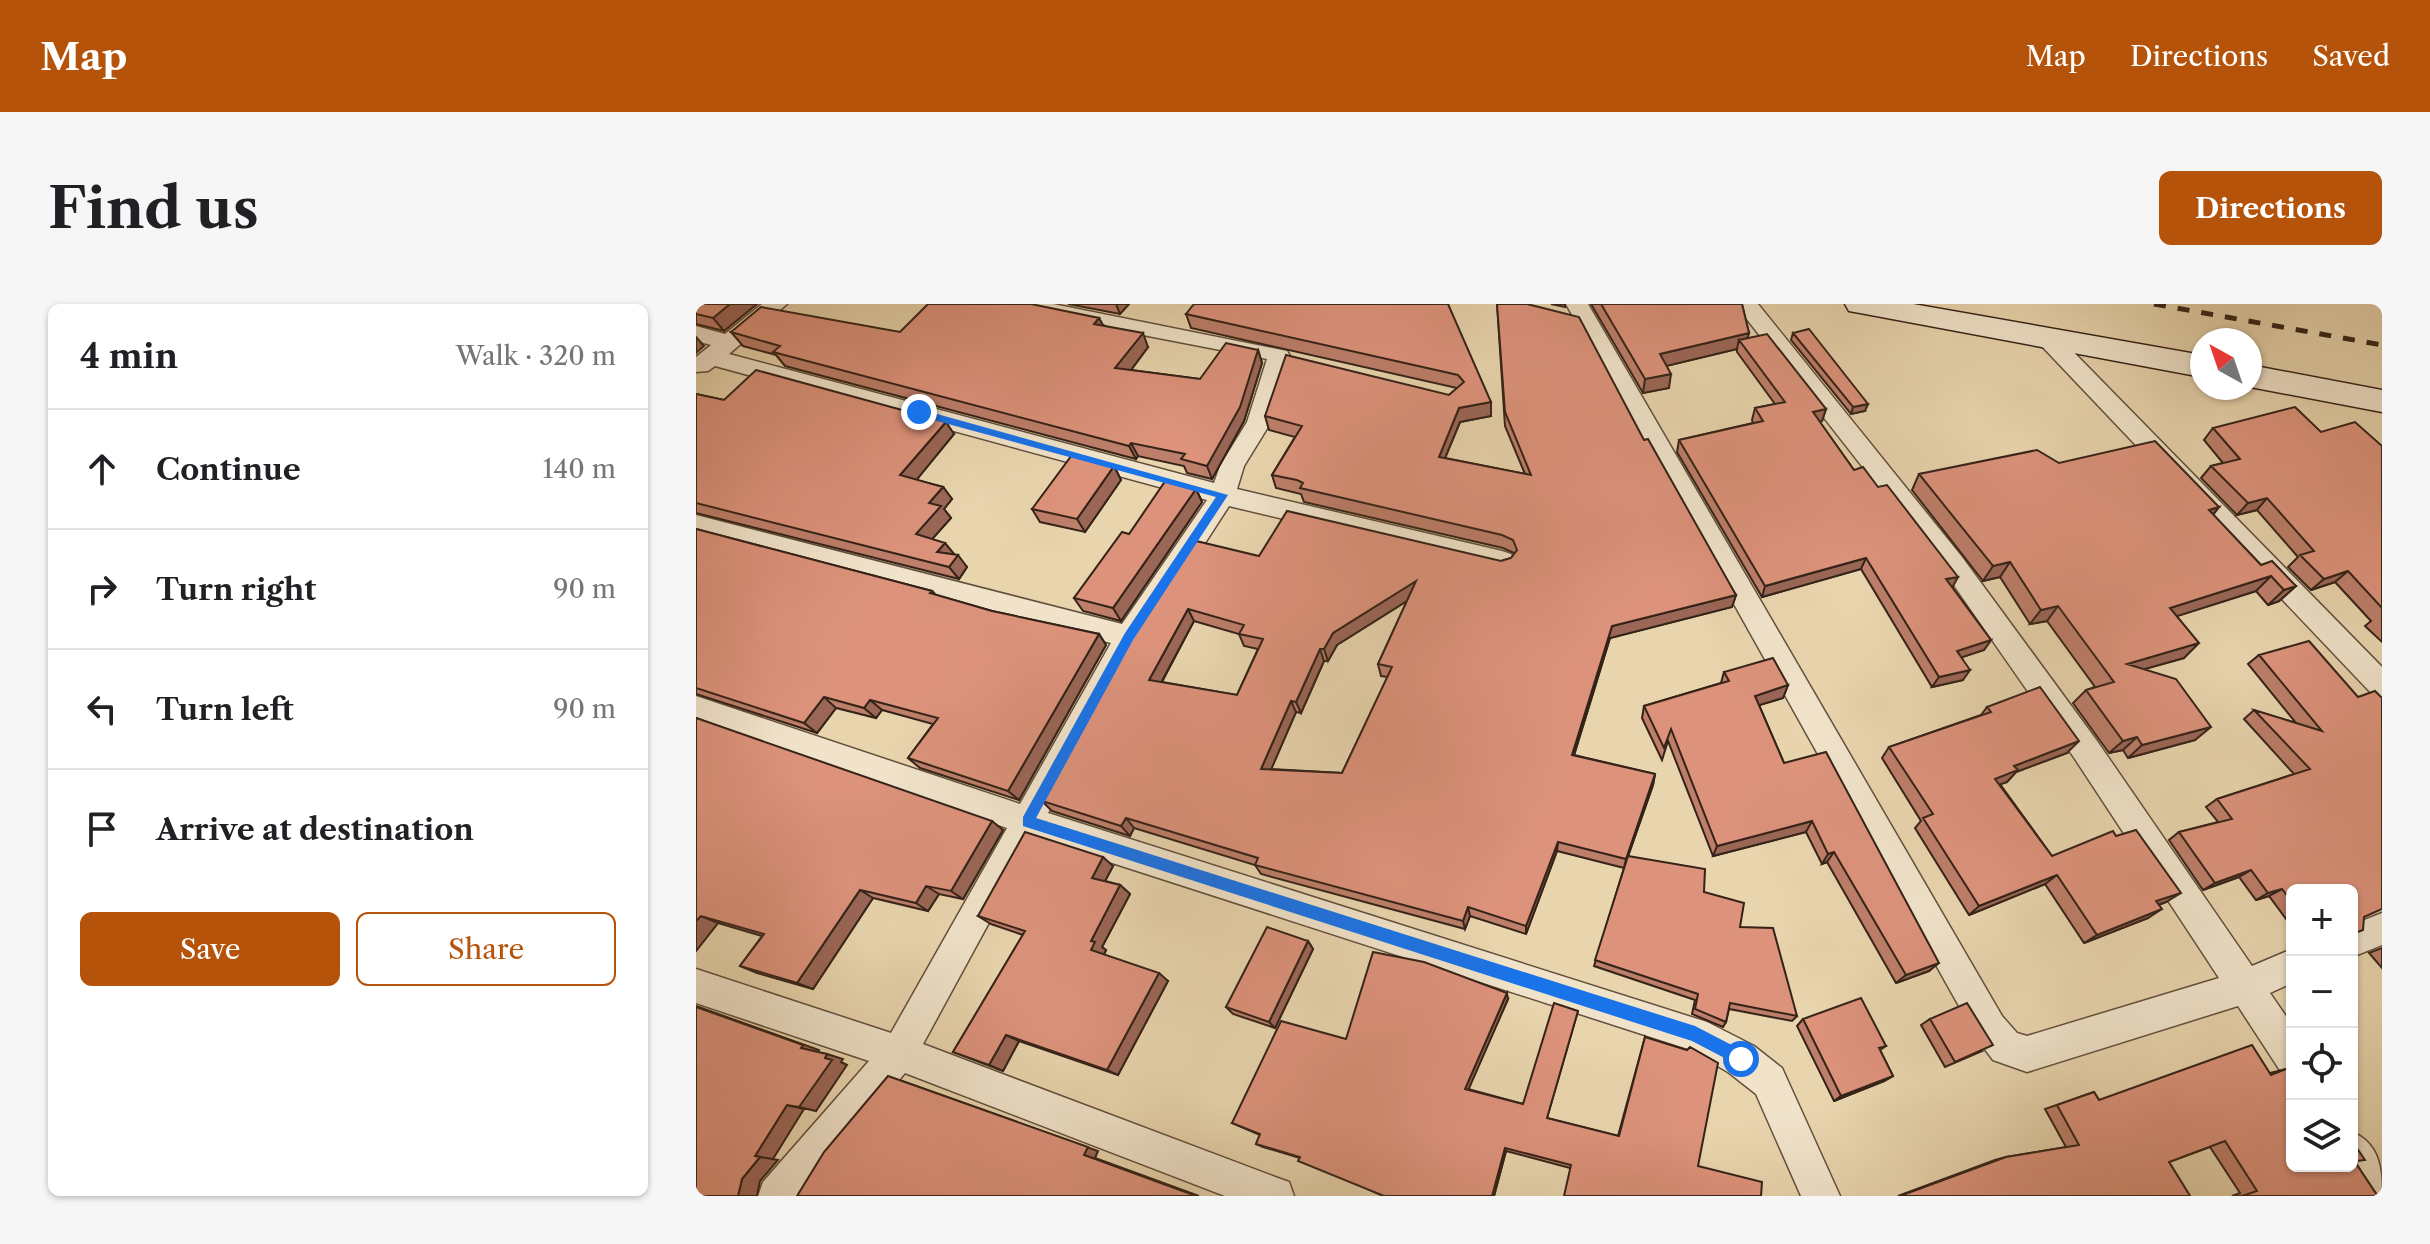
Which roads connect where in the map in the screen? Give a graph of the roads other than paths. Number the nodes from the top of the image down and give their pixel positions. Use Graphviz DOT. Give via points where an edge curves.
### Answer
graph roads {
  1 [pos="776,304"];
  2 [pos="1019,304"];
  3 [pos="1746,304"];
  4 [pos="1860,304"];
  5 [pos="1576,315"];
  6 [pos="696,333"];
  7 [pos="2044,335"];
  8 [pos="712,357"];
  9 [pos="2190,364"];
  10 [pos="2262,378"];
  11 [pos="2382,401"];
  12 [pos="1223,495"];
  13 [pos="696,525"];
  14 [pos="1502,561"];
  15 [pos="1129,637"];
  16 [pos="2382,686"];
  17 [pos="696,708"];
  18 [pos="1027,821"];
  19 [pos="2382,929"];
  20 [pos="2358,939"];
  21 [pos="2286,969"];
  22 [pos="2247,985"];
  23 [pos="696,986"];
  24 [pos="2286,1047"];
  25 [pos="899,1053"];
  26 [pos="2358,1160"];
  27 [pos="777,1196"];
  28 [pos="1275,1196"];
  29 [pos="1821,1196"];
  30 [pos="2381,1196"];
  1 -- 8 [label="street"];
  2 -- 12 [label="street" via="1293,360 1232,466"];
  3 -- 22 [label="street" via="1953,564"];
  4 -- 7 [label="street"];
  5 -- 22 [label="street" via="2006,1047 2027,1054"];
  6 -- 8 [label="street"];
  7 -- 9 [label="street"];
  7 -- 16 [label="street"];
  8 -- 12 [label="street"];
  10 -- 11 [label="street"];
  12 -- 14 [label="street"];
  12 -- 15 [label="street"];
  13 -- 15 [label="street"];
  15 -- 18 [label="street"];
  17 -- 18 [label="street"];
  18 -- 25 [label="street"];
  18 -- 29 [label="street" via="1695,1034 1769,1081"];
  19 -- 20 [label="street"];
  21 -- 22 [label="street"];
  22 -- 24 [label="street"];
  23 -- 25 [label="street"];
  25 -- 27 [label="street"];
  25 -- 28 [label="street"];
  26 -- 30 [label="street"];
}
